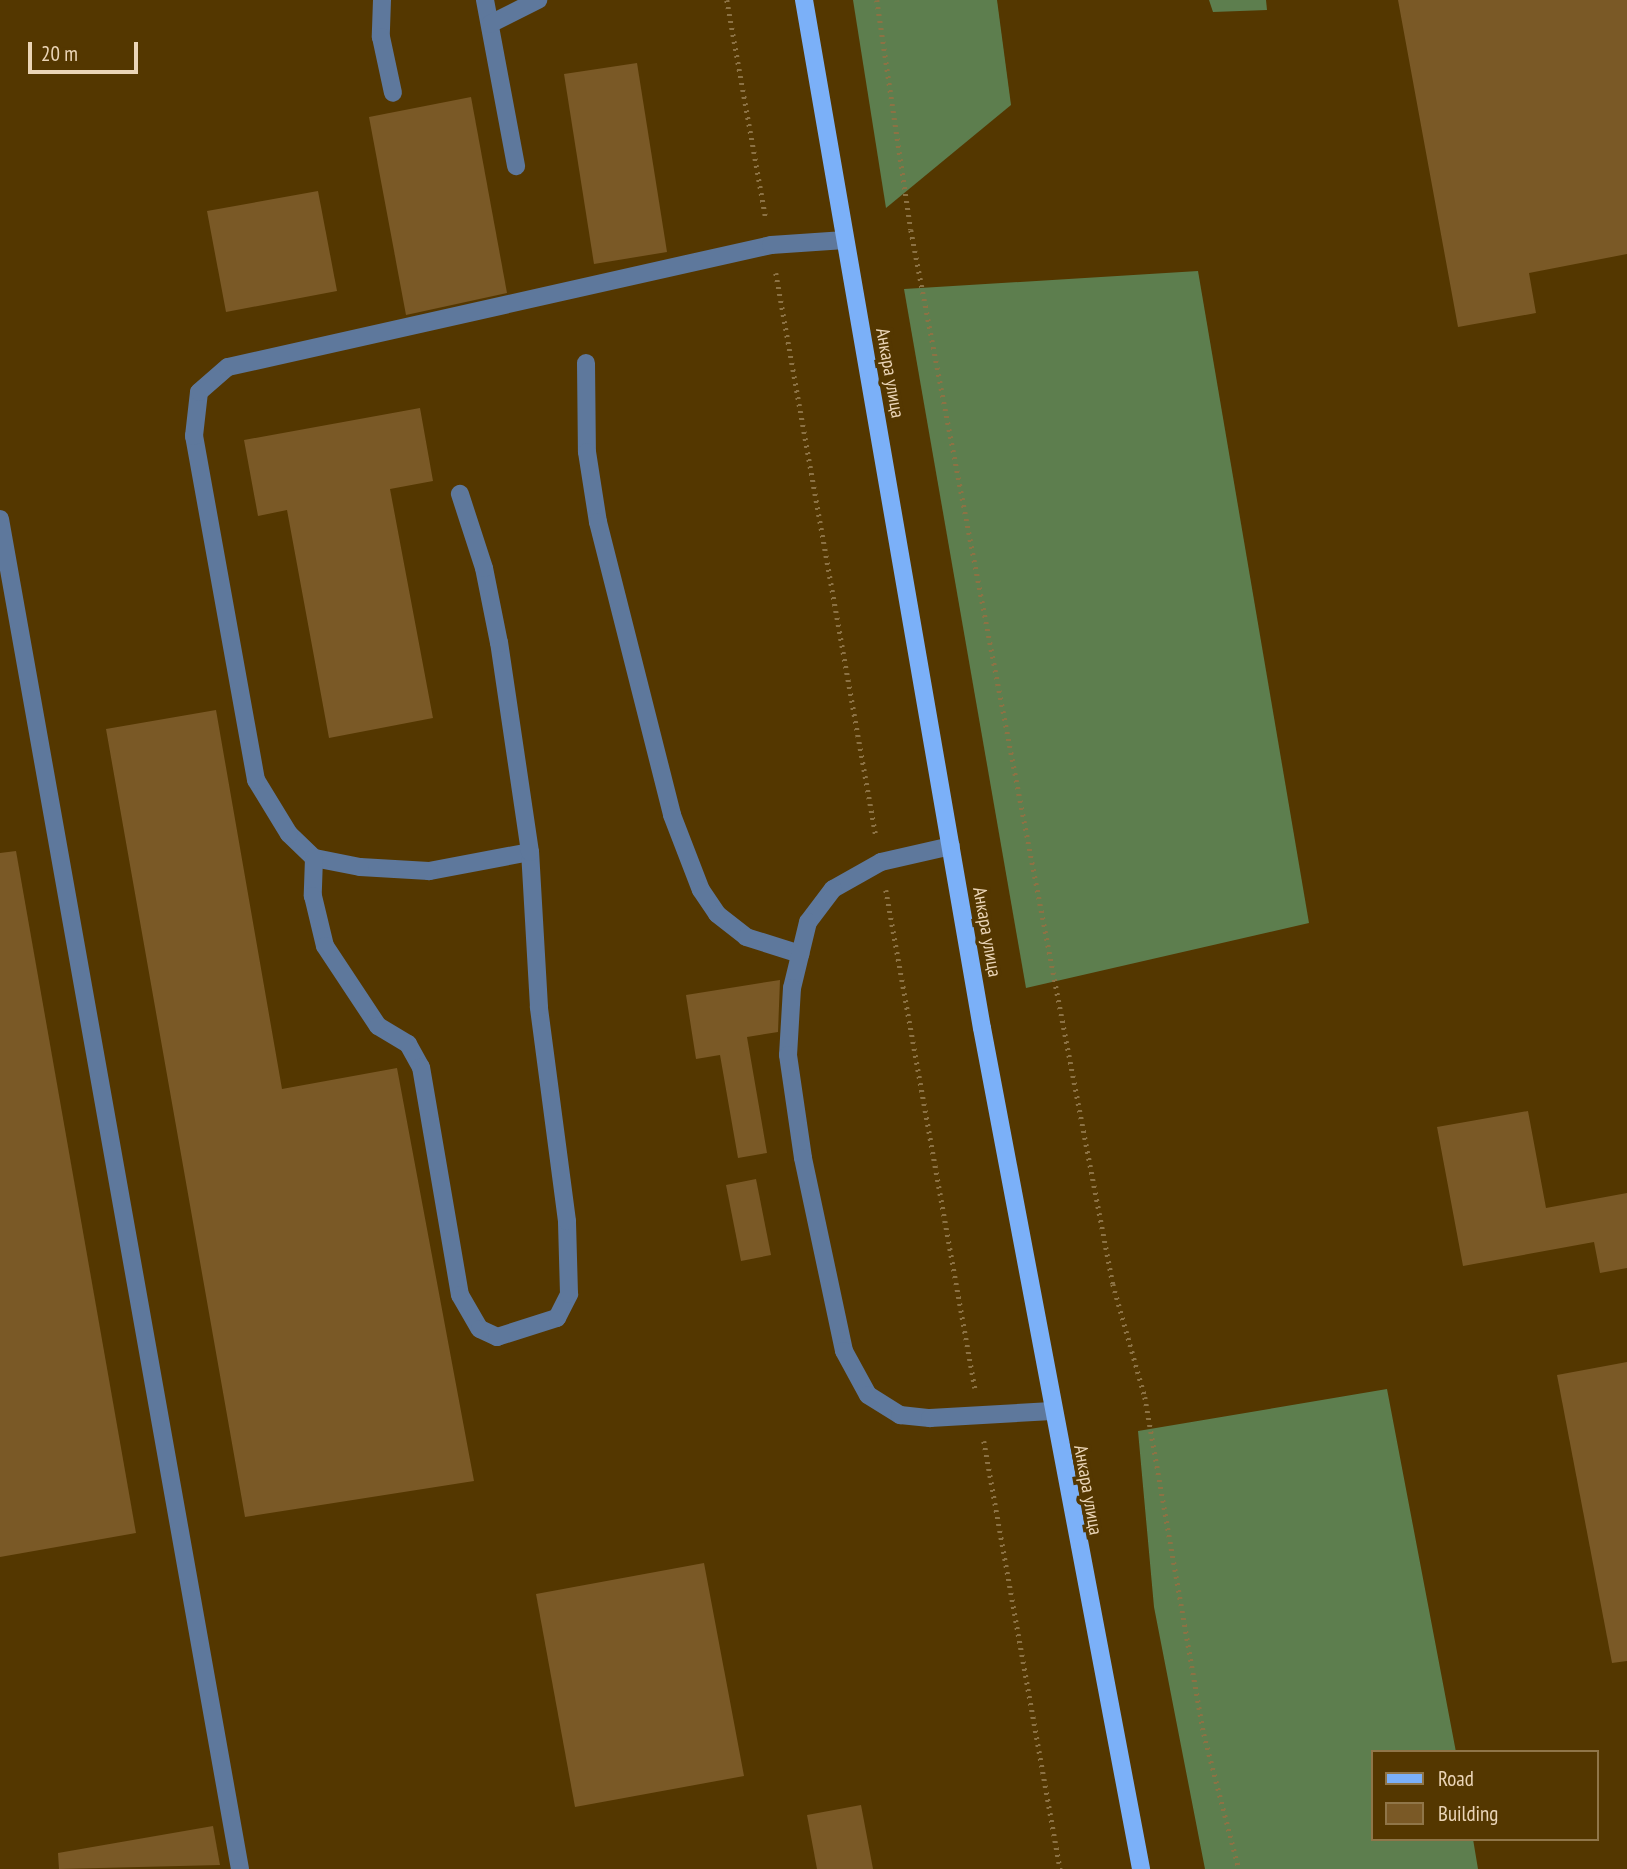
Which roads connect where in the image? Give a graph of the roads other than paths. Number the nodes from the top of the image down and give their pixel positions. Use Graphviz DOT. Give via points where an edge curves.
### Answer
graph roads {
  1 [pos="382,0"];
  2 [pos="485,0"];
  3 [pos="538,0"];
  4 [pos="804,0"];
  5 [pos="490,24"];
  6 [pos="393,93"];
  7 [pos="516,166"];
  8 [pos="845,240"];
  9 [pos="586,363"];
  10 [pos="460,495"];
  11 [pos="0,519"];
  12 [pos="950,846"];
  13 [pos="530,852"];
  14 [pos="314,858"];
  15 [pos="800,954"];
  16 [pos="1052,1411"];
  17 [pos="240,1869"];
  18 [pos="1141,1869"];
  1 -- 6 [label="street" via="381,37"];
  2 -- 5 [label="street"];
  3 -- 5 [label="street"];
  4 -- 8 [label="main road, Анкара улица"];
  5 -- 7 [label="street"];
  8 -- 12 [label="main road, Анкара улица"];
  8 -- 14 [label="street" via="771,245 228,367 199,392 194,436 256,780 289,834"];
  9 -- 15 [label="street" via="587,452 598,522 672,814 701,890 717,914 746,937"];
  10 -- 13 [label="street" via="484,568 499,643"];
  11 -- 17 [label="street"];
  12 -- 15 [label="street" via="881,862 833,889 808,922"];
  12 -- 16 [label="main road, Анкара улица"];
  13 -- 14 [label="street" via="429,871"];
  13 -- 14 [label="street" via="539,1007 567,1221 569,1293 557,1318 497,1336 480,1329 460,1295 421,1067 408,1044 379,1026 325,946 313,896"];
  15 -- 16 [label="street" via="792,988 788,1055 803,1158 844,1351 868,1395 900,1415"];
  16 -- 18 [label="main road, Анкара улица"];
}
